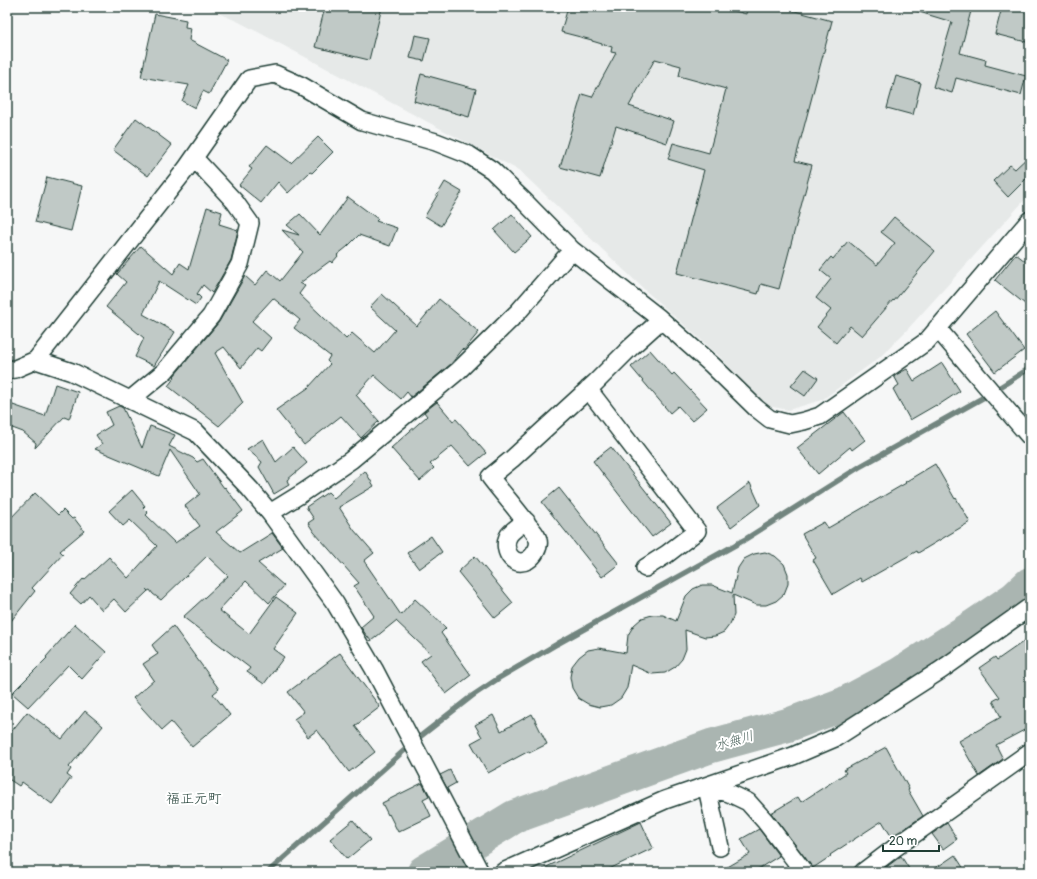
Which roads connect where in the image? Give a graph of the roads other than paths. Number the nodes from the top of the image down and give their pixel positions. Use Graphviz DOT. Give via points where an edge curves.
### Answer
graph roads {
  1 [pos="194,158"];
  2 [pos="1030,220"];
  3 [pos="572,250"];
  4 [pos="662,320"];
  5 [pos="938,328"];
  6 [pos="36,360"];
  7 [pos="7,370"];
  8 [pos="588,389"];
  9 [pos="130,400"];
  10 [pos="1030,437"];
  11 [pos="270,514"];
  12 [pos="526,521"];
  13 [pos="646,568"];
  14 [pos="1030,607"];
  15 [pos="1030,752"];
  16 [pos="704,788"];
  17 [pos="720,848"];
  18 [pos="480,872"];
  19 [pos="503,872"];
  20 [pos="804,872"];
  21 [pos="862,872"];
  1 -- 3 [label="street" via="249,80 275,74 302,86 362,121 436,142 469,155 492,170"];
  1 -- 6 [label="street"];
  1 -- 9 [label="street" via="235,202 250,223 242,257 211,316 165,371"];
  2 -- 5 [label="street"];
  3 -- 4 [label="street"];
  3 -- 11 [label="street" via="518,312 458,371 351,460"];
  4 -- 5 [label="street" via="756,408 770,419 790,424 820,416 927,341"];
  4 -- 8 [label="street"];
  5 -- 10 [label="street"];
  6 -- 7 [label="street"];
  6 -- 9 [label="street" via="72,372"];
  8 -- 12 [label="street" via="490,477"];
  8 -- 13 [label="street" via="697,531"];
  9 -- 11 [label="street" via="196,432"];
  11 -- 18 [label="street" via="335,603 374,669"];
  14 -- 16 [label="street" via="941,670 835,738 794,756"];
  15 -- 21 [label="street"];
  16 -- 17 [label="street"];
  16 -- 19 [label="street" via="665,800"];
  16 -- 20 [label="street" via="729,793 748,802"];
}
